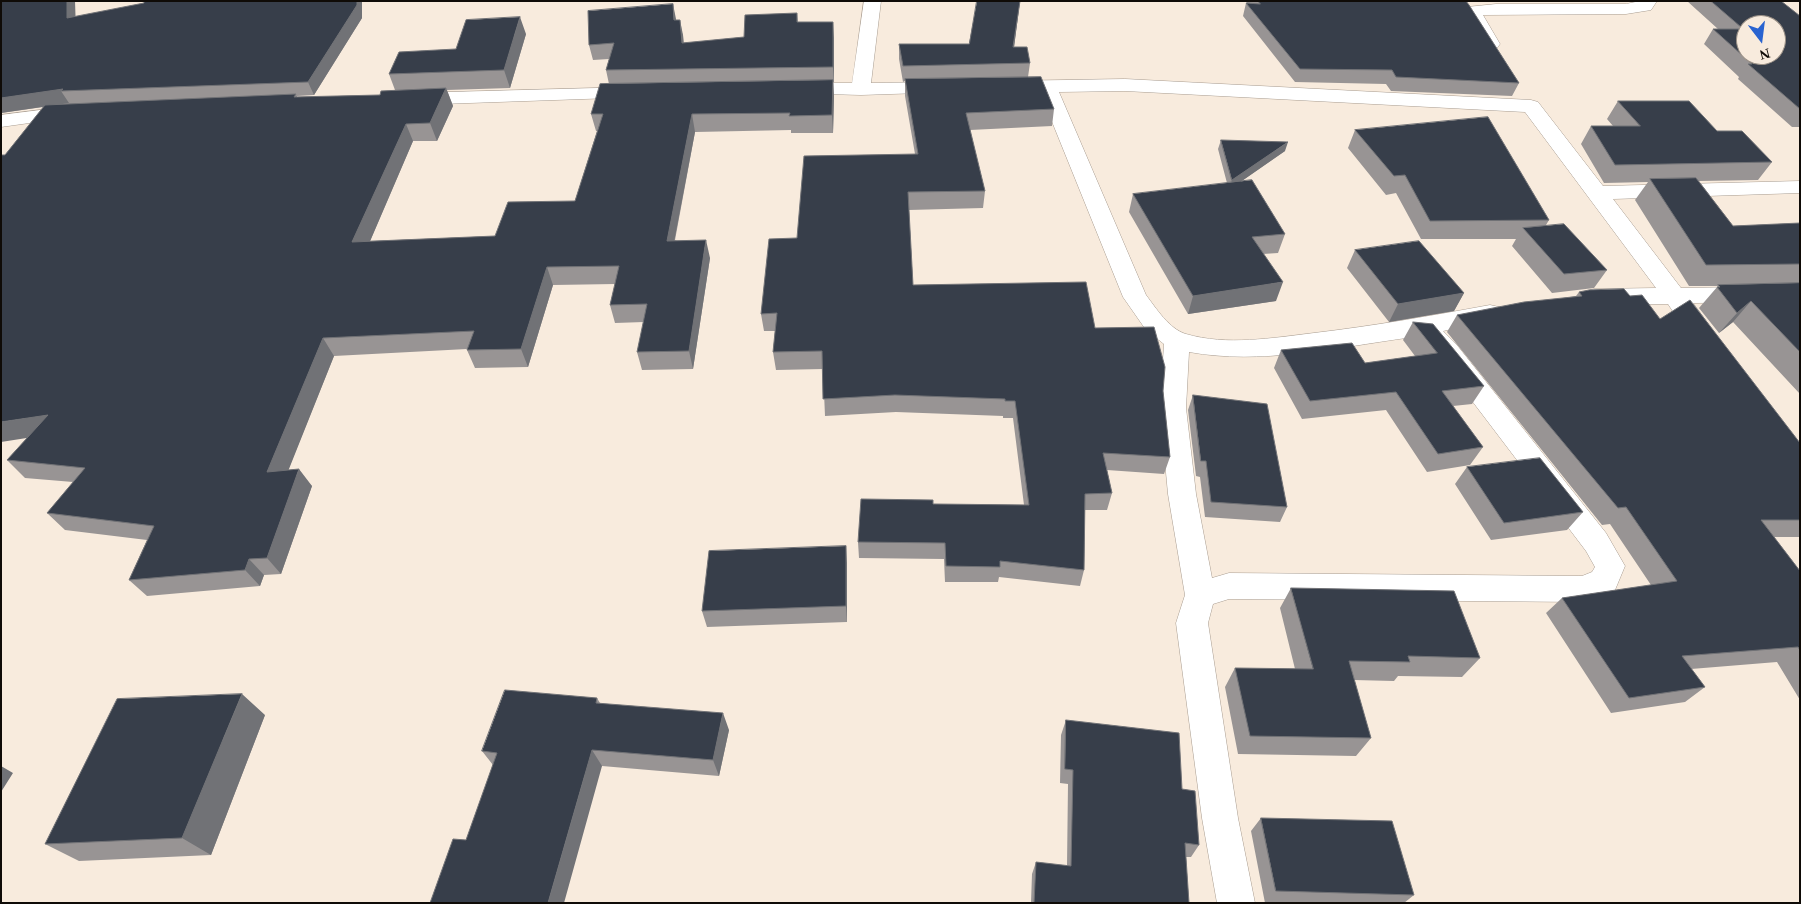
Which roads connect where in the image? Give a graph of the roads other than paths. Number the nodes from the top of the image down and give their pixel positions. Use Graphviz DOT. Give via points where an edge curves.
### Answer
graph roads {
  1 [pos="873,1"];
  2 [pos="1649,1"];
  3 [pos="1469,6"];
  4 [pos="1501,59"];
  5 [pos="1047,86"];
  6 [pos="963,87"];
  7 [pos="991,87"];
  8 [pos="860,89"];
  9 [pos="779,90"];
  10 [pos="652,92"];
  11 [pos="398,100"];
  12 [pos="94,111"];
  13 [pos="1,121"];
  14 [pos="1800,187"];
  15 [pos="1597,193"];
  16 [pos="1800,294"];
  17 [pos="1673,295"];
  18 [pos="1568,299"];
  19 [pos="1514,309"];
  20 [pos="1406,330"];
  21 [pos="1177,341"];
  22 [pos="1716,350"];
  23 [pos="1200,595"];
  24 [pos="1236,903"];
  1 -- 8 [label="street"];
  2 -- 3 [label="street" via="1645,6 1626,9"];
  3 -- 4 [label="street"];
  5 -- 7 [label="street"];
  5 -- 15 [label="street" via="1125,85 1526,98"];
  5 -- 21 [label="street" via="1135,297 1155,324"];
  6 -- 8 [label="street"];
  8 -- 9 [label="street"];
  10 -- 11 [label="street"];
  12 -- 13 [label="street"];
  14 -- 15 [label="street"];
  15 -- 17 [label="street"];
  16 -- 17 [label="street"];
  17 -- 18 [label="street"];
  17 -- 22 [label="street"];
  19 -- 20 [label="street"];
  20 -- 21 [label="street" via="1255,349 1216,348"];
  20 -- 23 [label="street" via="1431,334 1447,350 1596,542 1610,566 1604,581 1583,589 1548,590 1229,586"];
  21 -- 23 [label="street" via="1173,408 1182,494"];
  23 -- 24 [label="street" via="1192,623 1220,818"];
}
